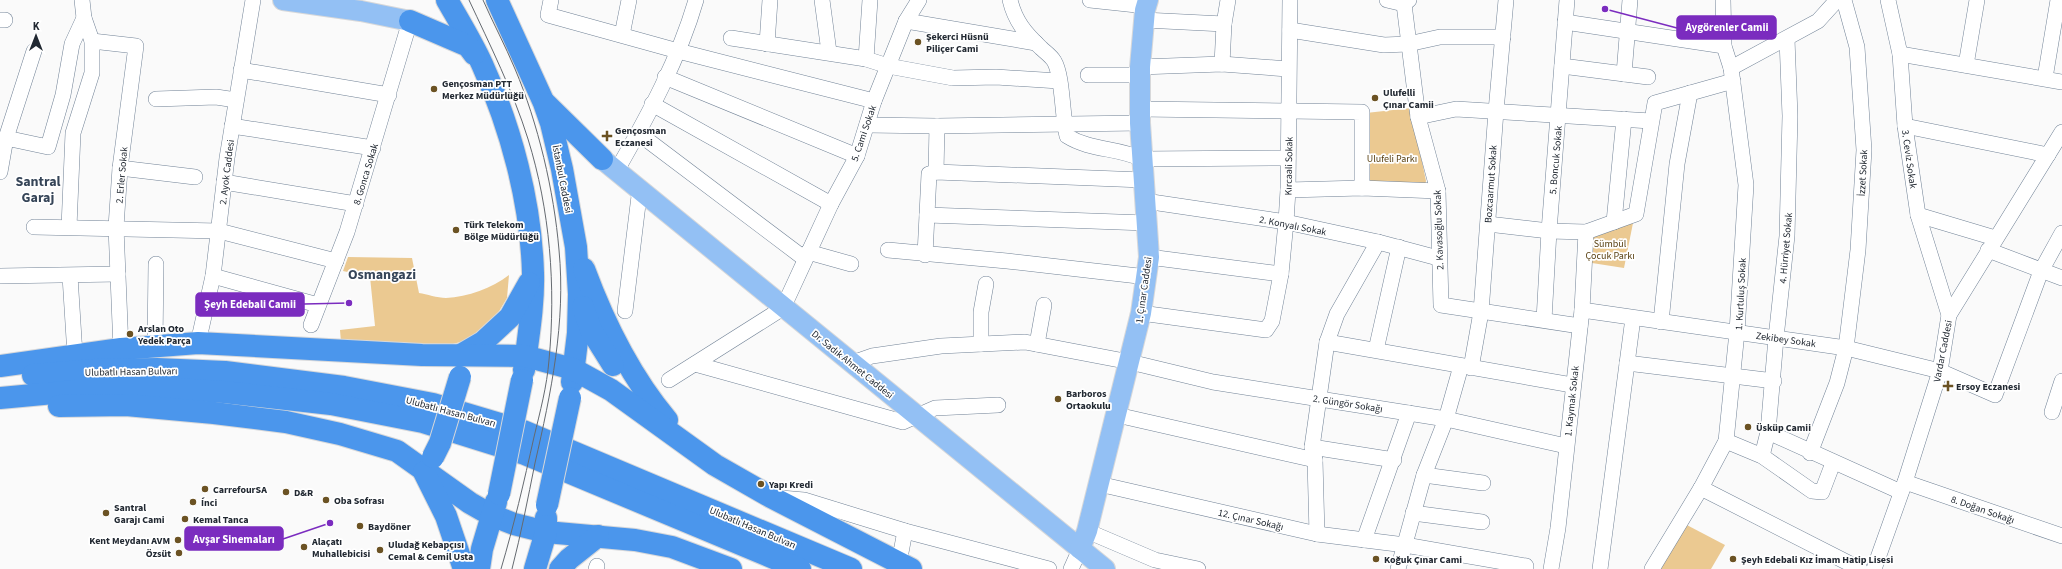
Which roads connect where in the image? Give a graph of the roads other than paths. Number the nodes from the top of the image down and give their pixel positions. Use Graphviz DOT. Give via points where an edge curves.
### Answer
graph roads {
  1 [pos="82,0"];
  2 [pos="252,0"];
  3 [pos="283,0"];
  4 [pos="497,0"];
  5 [pos="629,0"];
  6 [pos="696,0"];
  7 [pos="770,0"];
  8 [pos="822,0"];
  9 [pos="870,0"];
  10 [pos="919,0"];
  11 [pos="1010,0"];
  12 [pos="1090,0"];
  13 [pos="1228,0"];
  14 [pos="1290,0"];
  15 [pos="1387,0"];
  16 [pos="1506,0"];
  17 [pos="1567,0"];
  18 [pos="1630,0"];
  19 [pos="1723,0"];
  20 [pos="1837,0"];
  21 [pos="1844,0"];
  22 [pos="1888,0"];
  23 [pos="1977,0"];
  24 [pos="2058,0"];
  25 [pos="310,2"];
  26 [pos="1407,2"];
  27 [pos="449,4"];
  28 [pos="549,7"];
  29 [pos="1146,9"];
  30 [pos="84,18"];
  31 [pos="410,21"];
  32 [pos="906,21"];
  33 [pos="1565,22"];
  34 [pos="1224,24"];
  35 [pos="1290,30"];
  36 [pos="1628,32"];
  37 [pos="622,35"];
  38 [pos="1503,37"];
  39 [pos="731,38"];
  40 [pos="1787,39"];
  41 [pos="92,41"];
  42 [pos="1036,43"];
  43 [pos="767,44"];
  44 [pos="1408,44"];
  45 [pos="1724,46"];
  46 [pos="34,51"];
  47 [pos="678,51"];
  48 [pos="829,52"];
  49 [pos="1900,54"];
  50 [pos="866,59"];
  51 [pos="482,64"];
  52 [pos="1222,64"];
  53 [pos="1966,65"];
  54 [pos="888,66"];
  55 [pos="1562,66"];
  56 [pos="1288,69"];
  57 [pos="241,70"];
  58 [pos="1140,71"];
  59 [pos="1624,74"];
  60 [pos="1088,75"];
  61 [pos="1732,75"];
  62 [pos="665,77"];
  63 [pos="1648,77"];
  64 [pos="2045,78"];
  65 [pos="1059,81"];
  66 [pos="2062,82"];
  67 [pos="1690,93"];
  68 [pos="389,95"];
  69 [pos="156,99"];
  70 [pos="236,100"];
  71 [pos="874,101"];
  72 [pos="544,103"];
  73 [pos="652,104"];
  74 [pos="1288,111"];
  75 [pos="1496,111"];
  76 [pos="1559,114"];
  77 [pos="1140,116"];
  78 [pos="1418,118"];
  79 [pos="1624,119"];
  80 [pos="1651,121"];
  81 [pos="1064,124"];
  82 [pos="867,125"];
  83 [pos="232,126"];
  84 [pos="937,126"];
  85 [pos="1905,126"];
  86 [pos="2062,132"];
  87 [pos="638,133"];
  88 [pos="6,138"];
  89 [pos="372,148"];
  90 [pos="2048,155"];
  91 [pos="857,156"];
  92 [pos="1288,158"];
  93 [pos="1142,159"];
  94 [pos="610,165"];
  95 [pos="0,166"];
  96 [pos="120,168"];
  97 [pos="562,168"];
  98 [pos="0,172"];
  99 [pos="936,172"];
  100 [pos="195,177"];
  101 [pos="1143,180"];
  102 [pos="224,182"];
  103 [pos="640,188"];
  104 [pos="1362,188"];
  105 [pos="1288,190"];
  106 [pos="1438,192"];
  107 [pos="1145,201"];
  108 [pos="356,204"];
  109 [pos="831,204"];
  110 [pos="927,215"];
  111 [pos="1918,215"];
  112 [pos="1286,222"];
  113 [pos="1614,222"];
  114 [pos="1146,223"];
  115 [pos="1488,224"];
  116 [pos="34,227"];
  117 [pos="69,227"];
  118 [pos="116,227"];
  119 [pos="218,231"];
  120 [pos="1549,231"];
  121 [pos="1586,232"];
  122 [pos="2062,233"];
  123 [pos="1378,242"];
  124 [pos="1991,244"];
  125 [pos="576,247"];
  126 [pos="1399,247"];
  127 [pos="888,250"];
  128 [pos="925,254"];
  129 [pos="807,256"];
  130 [pos="1149,257"];
  131 [pos="1438,258"];
  132 [pos="336,261"];
  133 [pos="156,264"];
  134 [pos="851,264"];
  135 [pos="2041,271"];
  136 [pos="118,274"];
  137 [pos="534,274"];
  138 [pos="1281,274"];
  139 [pos="0,276"];
  140 [pos="70,276"];
  141 [pos="213,276"];
  142 [pos="1147,277"];
  143 [pos="2062,278"];
  144 [pos="986,284"];
  145 [pos="579,294"];
  146 [pos="318,305"];
  147 [pos="1044,305"];
  148 [pos="783,308"];
  149 [pos="1582,310"];
  150 [pos="625,311"];
  151 [pos="1481,312"];
  152 [pos="1142,313"];
  153 [pos="1949,315"];
  154 [pos="1633,318"];
  155 [pos="1544,320"];
  156 [pos="1662,322"];
  157 [pos="311,325"];
  158 [pos="1580,326"];
  159 [pos="1738,332"];
  160 [pos="1776,338"];
  161 [pos="1327,342"];
  162 [pos="198,343"];
  163 [pos="981,344"];
  164 [pos="1038,344"];
  165 [pos="155,345"];
  166 [pos="1846,348"];
  167 [pos="121,349"];
  168 [pos="1376,350"];
  169 [pos="75,355"];
  170 [pos="460,356"];
  171 [pos="525,356"];
  172 [pos="1130,362"];
  173 [pos="1627,363"];
  174 [pos="695,364"];
  175 [pos="852,364"];
  176 [pos="1466,367"];
  177 [pos="2,369"];
  178 [pos="574,369"];
  179 [pos="1940,371"];
  180 [pos="1734,377"];
  181 [pos="669,380"];
  182 [pos="2062,381"];
  183 [pos="1774,382"];
  184 [pos="1572,385"];
  185 [pos="0,398"];
  186 [pos="1318,398"];
  187 [pos="998,405"];
  188 [pos="0,410"];
  189 [pos="2052,412"];
  190 [pos="1409,413"];
  191 [pos="1116,415"];
  192 [pos="647,416"];
  193 [pos="910,419"];
  194 [pos="1446,419"];
  195 [pos="1768,432"];
  196 [pos="1726,441"];
  197 [pos="1566,446"];
  198 [pos="690,447"];
  199 [pos="1810,453"];
  200 [pos="1314,454"];
  201 [pos="1762,456"];
  202 [pos="1394,460"];
  203 [pos="427,462"];
  204 [pos="1833,463"];
  205 [pos="1424,475"];
  206 [pos="1483,483"];
  207 [pos="1098,484"];
  208 [pos="1903,487"];
  209 [pos="1701,488"];
  210 [pos="771,497"];
  211 [pos="1413,513"];
  212 [pos="491,515"];
  213 [pos="1482,522"];
  214 [pos="905,531"];
  215 [pos="546,532"];
  216 [pos="1317,534"];
  217 [pos="598,536"];
  218 [pos="2062,536"];
  219 [pos="1084,540"];
  220 [pos="1364,540"];
  221 [pos="1405,545"];
  222 [pos="905,566"];
  223 [pos="1526,566"];
  224 [pos="1879,568"];
  225 [pos="464,569"];
  226 [pos="479,569"];
  227 [pos="535,569"];
  228 [pos="560,569"];
  229 [pos="731,569"];
  230 [pos="800,569"];
  231 [pos="851,569"];
  232 [pos="1049,569"];
  233 [pos="1071,569"];
  234 [pos="1105,569"];
  235 [pos="1198,569"];
  236 [pos="1398,569"];
  237 [pos="1551,569"];
  238 [pos="1600,569"];
  239 [pos="1652,569"];
  240 [pos="1860,569"];
  1 -- 30 [label="street"];
  2 -- 57 [label="street, 2. Ayok Caddesi"];
  3 -- 25 [label="main road"];
  4 -- 72 [label="highway, İstanbul Caddesi"];
  5 -- 37 [label="street"];
  6 -- 47 [label="street" via="689,26"];
  7 -- 43 [label="street"];
  8 -- 48 [label="street"];
  9 -- 50 [label="street"];
  10 -- 32 [label="street, 5. Cami Sokak"];
  11 -- 42 [label="street" via="1014,16"];
  12 -- 29 [label="street"];
  13 -- 34 [label="street"];
  14 -- 35 [label="street, Kırcaali Sokak"];
  15 -- 26 [label="street"];
  16 -- 38 [label="street, Bozcaarmut Sokak"];
  17 -- 33 [label="street, 5. Boncuk Sokak"];
  18 -- 36 [label="street"];
  19 -- 45 [label="street, 1. Kurtuluş Sokak"];
  20 -- 40 [label="street" via="1818,21"];
  21 -- 166 [label="street, İzzet Sokak" via="1857,47 1864,150 1858,250"];
  22 -- 49 [label="street, 3. Ceviz Sokak"];
  23 -- 53 [label="street"];
  24 -- 64 [label="street"];
  25 -- 31 [label="main road"];
  26 -- 44 [label="street, 2. Kavasoğlu Sokak"];
  27 -- 31 [label="highway" via="450,18 447,22"];
  27 -- 51 [label="highway"];
  28 -- 37 [label="street"];
  29 -- 34 [label="street"];
  29 -- 58 [label="main road, 1. Çınar Caddesi"];
  30 -- 41 [label="street"];
  30 -- 88 [label="street" via="72,44 63,95 48,147"];
  31 -- 51 [label="highway" via="468,46"];
  31 -- 68 [label="street, 8. Gonca Sokak"];
  32 -- 42 [label="street"];
  32 -- 54 [label="street, 5. Cami Sokak"];
  33 -- 36 [label="street"];
  33 -- 55 [label="street, 5. Boncuk Sokak"];
  34 -- 52 [label="street"];
  35 -- 44 [label="street" via="1384,45"];
  35 -- 56 [label="street, Kırcaali Sokak"];
  36 -- 45 [label="street"];
  36 -- 59 [label="street"];
  37 -- 47 [label="street"];
  38 -- 44 [label="street" via="1440,37"];
  38 -- 75 [label="street, Bozcaarmut Sokak"];
  39 -- 43 [label="street"];
  40 -- 61 [label="street"];
  40 -- 160 [label="street, 4. Hürriyet Sokak" via="1790,116 1787,236"];
  41 -- 96 [label="street, 2. Erler Sokak" via="136,46"];
  41 -- 117 [label="street" via="92,73 73,133"];
  42 -- 65 [label="street" via="1054,60"];
  43 -- 48 [label="street"];
  44 -- 78 [label="street, 2. Kavasoğlu Sokak"];
  45 -- 61 [label="street, 1. Kurtuluş Sokak"];
  46 -- 88 [label="street"];
  47 -- 62 [label="street"];
  47 -- 71 [label="street"];
  48 -- 50 [label="street"];
  49 -- 53 [label="street"];
  49 -- 85 [label="street, 3. Ceviz Sokak"];
  50 -- 54 [label="street"];
  51 -- 137 [label="highway" via="500,112 521,185 530,226"];
  52 -- 56 [label="street"];
  52 -- 58 [label="street"];
  53 -- 64 [label="street"];
  54 -- 65 [label="street" via="953,78 996,77"];
  54 -- 71 [label="street, 5. Cami Sokak"];
  55 -- 59 [label="street"];
  55 -- 76 [label="street, 5. Boncuk Sokak"];
  56 -- 74 [label="street, Kırcaali Sokak"];
  57 -- 68 [label="street"];
  57 -- 70 [label="street, 2. Ayok Caddesi"];
  58 -- 60 [label="street"];
  58 -- 77 [label="main road, 1. Çınar Caddesi"];
  59 -- 63 [label="street"];
  61 -- 67 [label="street"];
  61 -- 159 [label="street, 1. Kurtuluş Sokak" via="1746,185"];
  62 -- 73 [label="street"];
  62 -- 91 [label="street"];
  64 -- 66 [label="street"];
  65 -- 81 [label="street"];
  67 -- 80 [label="street" via="1655,103"];
  67 -- 156 [label="street" via="1677,164"];
  68 -- 89 [label="street, 8. Gonca Sokak"];
  69 -- 70 [label="street" via="216,97"];
  70 -- 83 [label="street, 2. Ayok Caddesi"];
  71 -- 82 [label="street, 5. Cami Sokak"];
  72 -- 94 [label="highway"];
  72 -- 97 [label="highway, İstanbul Caddesi"];
  73 -- 87 [label="street"];
  73 -- 109 [label="street"];
  74 -- 77 [label="street"];
  74 -- 92 [label="street, Kırcaali Sokak"];
  74 -- 104 [label="street" via="1362,112"];
  75 -- 76 [label="street"];
  75 -- 78 [label="street" via="1456,109"];
  75 -- 115 [label="street, Bozcaarmut Sokak"];
  76 -- 79 [label="street"];
  76 -- 120 [label="street, 5. Boncuk Sokak"];
  77 -- 81 [label="street"];
  77 -- 93 [label="main road, 1. Çınar Caddesi"];
  78 -- 106 [label="street, 2. Kavasoğlu Sokak"];
  79 -- 80 [label="street"];
  79 -- 113 [label="street"];
  80 -- 113 [label="street" via="1636,214"];
  81 -- 84 [label="street"];
  81 -- 93 [label="street" via="1067,136 1079,144 1127,152"];
  82 -- 84 [label="street"];
  82 -- 91 [label="street, 5. Cami Sokak"];
  83 -- 89 [label="street"];
  83 -- 102 [label="street, 2. Ayok Caddesi"];
  84 -- 99 [label="street"];
  85 -- 90 [label="street"];
  85 -- 111 [label="street, 3. Ceviz Sokak"];
  86 -- 90 [label="street, Vardar Caddesi"];
  87 -- 94 [label="street"];
  87 -- 129 [label="street"];
  88 -- 95 [label="street"];
  89 -- 108 [label="street, 8. Gonca Sokak"];
  90 -- 124 [label="street, Vardar Caddesi"];
  91 -- 109 [label="street, 5. Cami Sokak"];
  92 -- 93 [label="street"];
  92 -- 105 [label="street, Kırcaali Sokak"];
  93 -- 101 [label="main road, 1. Çınar Caddesi"];
  94 -- 97 [label="highway" via="578,146 573,146 565,154"];
  94 -- 103 [label="main road, Dr. Sadık Ahmet Caddesi"];
  95 -- 98 [label="street"];
  96 -- 100 [label="street"];
  96 -- 118 [label="street, 2. Erler Sokak"];
  97 -- 125 [label="highway, İstanbul Caddesi"];
  99 -- 101 [label="street"];
  99 -- 110 [label="street" via="929,174"];
  101 -- 107 [label="main road, 1. Çınar Caddesi"];
  102 -- 108 [label="street"];
  102 -- 119 [label="street, 2. Ayok Caddesi"];
  103 -- 148 [label="main road, Dr. Sadık Ahmet Caddesi"];
  103 -- 150 [label="street"];
  104 -- 105 [label="street"];
  104 -- 106 [label="street"];
  105 -- 112 [label="street, Kırcaali Sokak"];
  106 -- 131 [label="street, 2. Kavasoğlu Sokak"];
  107 -- 112 [label="street, 2. Konyalı Sokak"];
  107 -- 114 [label="main road, 1. Çınar Caddesi"];
  108 -- 132 [label="street, 8. Gonca Sokak"];
  109 -- 129 [label="street, 5. Cami Sokak"];
  110 -- 114 [label="street"];
  110 -- 128 [label="street"];
  111 -- 124 [label="street"];
  111 -- 153 [label="street, 3. Ceviz Sokak"];
  112 -- 123 [label="street, 2. Konyalı Sokak"];
  112 -- 138 [label="street, Kırcaali Sokak"];
  113 -- 121 [label="street"];
  114 -- 130 [label="main road, 1. Çınar Caddesi"];
  115 -- 120 [label="street"];
  115 -- 151 [label="street, Bozcaarmut Sokak"];
  116 -- 117 [label="street"];
  117 -- 118 [label="street"];
  118 -- 119 [label="street"];
  118 -- 136 [label="street, 2. Erler Sokak"];
  119 -- 132 [label="street"];
  119 -- 141 [label="street, 2. Ayok Caddesi"];
  120 -- 121 [label="street"];
  120 -- 155 [label="street, 5. Boncuk Sokak"];
  121 -- 149 [label="street, 1. Kaymak Sokak"];
  122 -- 135 [label="street"];
  123 -- 126 [label="street, 2. Konyalı Sokak"];
  123 -- 161 [label="street" via="1337,314"];
  124 -- 135 [label="street"];
  124 -- 153 [label="street, Vardar Caddesi"];
  125 -- 145 [label="highway, İstanbul Caddesi"];
  125 -- 198 [label="highway" via="603,320 649,399"];
  126 -- 131 [label="street, 2. Konyalı Sokak"];
  126 -- 168 [label="street"];
  127 -- 128 [label="street"];
  128 -- 142 [label="street"];
  129 -- 134 [label="street"];
  129 -- 148 [label="street, 5. Cami Sokak"];
  130 -- 138 [label="street"];
  130 -- 142 [label="main road, 1. Çınar Caddesi"];
  131 -- 151 [label="street, 2. Kavasoğlu Sokak" via="1441,305"];
  132 -- 146 [label="street, 8. Gonca Sokak"];
  133 -- 165 [label="street"];
  135 -- 143 [label="street"];
  135 -- 179 [label="street, Zekibey Sokak" via="1995,395"];
  136 -- 140 [label="street"];
  136 -- 167 [label="street, 2. Erler Sokak"];
  137 -- 170 [label="highway" via="510,317 483,342"];
  137 -- 171 [label="highway"];
  138 -- 152 [label="street, Kırcaali Sokak" via="1272,321 1266,330"];
  139 -- 140 [label="street"];
  140 -- 169 [label="street"];
  141 -- 146 [label="street"];
  141 -- 162 [label="street, 2. Ayok Caddesi"];
  142 -- 152 [label="main road, 1. Çınar Caddesi"];
  144 -- 163 [label="street" via="981,312"];
  145 -- 178 [label="highway, İstanbul Caddesi"];
  145 -- 192 [label="highway" via="594,335"];
  146 -- 157 [label="street, 8. Gonca Sokak"];
  147 -- 164 [label="street"];
  148 -- 174 [label="street"];
  148 -- 175 [label="main road, Dr. Sadık Ahmet Caddesi"];
  149 -- 154 [label="street, Zekibey Sokak"];
  149 -- 158 [label="street, 1. Kaymak Sokak"];
  151 -- 155 [label="street"];
  151 -- 176 [label="street, Bozcaarmut Sokak"];
  152 -- 172 [label="main road, 1. Çınar Caddesi"];
  153 -- 179 [label="street, Vardar Caddesi"];
  154 -- 156 [label="street, Zekibey Sokak"];
  154 -- 173 [label="street"];
  155 -- 158 [label="street"];
  156 -- 159 [label="street, Zekibey Sokak"];
  158 -- 184 [label="street, 1. Kaymak Sokak"];
  159 -- 160 [label="street, Zekibey Sokak"];
  159 -- 180 [label="street, 1. Kurtuluş Sokak"];
  160 -- 166 [label="street, Zekibey Sokak"];
  160 -- 183 [label="street, 4. Hürriyet Sokak"];
  161 -- 168 [label="street"];
  161 -- 186 [label="street"];
  162 -- 165 [label="highway"];
  162 -- 170 [label="highway"];
  163 -- 164 [label="street, 2. Güngör Sokağı"];
  163 -- 175 [label="street, 2. Güngör Sokağı" via="941,346 872,356"];
  164 -- 172 [label="street, 2. Güngör Sokağı"];
  165 -- 167 [label="highway"];
  166 -- 179 [label="street, Zekibey Sokak"];
  166 -- 199 [label="street, İzzet Sokak" via="1837,383"];
  167 -- 169 [label="highway"];
  168 -- 176 [label="street"];
  169 -- 177 [label="highway"];
  170 -- 171 [label="highway"];
  170 -- 203 [label="highway, bridge" via="460,377 440,443"];
  171 -- 178 [label="highway"];
  171 -- 212 [label="highway, bridge" via="499,494"];
  172 -- 186 [label="street, 2. Güngör Sokağı" via="1213,382"];
  172 -- 191 [label="main road, 1. Çınar Caddesi"];
  173 -- 180 [label="street"];
  173 -- 238 [label="street"];
  174 -- 181 [label="street"];
  174 -- 193 [label="street"];
  175 -- 193 [label="main road, Dr. Sadık Ahmet Caddesi"];
  176 -- 184 [label="street"];
  176 -- 194 [label="street, Bozcaarmut Sokak"];
  177 -- 231 [label="highway, Ulubatlı Hasan Bulvarı" via="158,369 225,372 344,387 433,404 523,431"];
  178 -- 192 [label="highway" via="611,390"];
  178 -- 215 [label="highway, İstanbul Caddesi, bridge" via="547,506"];
  179 -- 208 [label="street, Vardar Caddesi"];
  180 -- 183 [label="street"];
  180 -- 196 [label="street, 1. Kurtuluş Sokak"];
  182 -- 189 [label="street"];
  183 -- 195 [label="street, 4. Hürriyet Sokak"];
  184 -- 197 [label="street, 1. Kaymak Sokak"];
  185 -- 230 [label="highway, Ulubatlı Hasan Bulvarı" via="97,389 224,392 331,404 423,422 525,454"];
  186 -- 190 [label="street, 2. Güngör Sokağı"];
  186 -- 200 [label="street"];
  187 -- 193 [label="street" via="935,408"];
  188 -- 203 [label="highway" via="69,405 126,405 214,413 286,422 340,434 397,450"];
  190 -- 194 [label="street, 2. Güngör Sokağı"];
  190 -- 202 [label="street"];
  191 -- 200 [label="street"];
  191 -- 207 [label="main road, 1. Çınar Caddesi"];
  192 -- 198 [label="highway"];
  193 -- 219 [label="main road, Dr. Sadık Ahmet Caddesi"];
  194 -- 197 [label="street, 2. Güngör Sokağı"];
  194 -- 205 [label="street, Bozcaarmut Sokak"];
  195 -- 199 [label="street, 8. Doğan Sokağı"];
  195 -- 201 [label="street, 4. Hürriyet Sokak"];
  196 -- 201 [label="street"];
  196 -- 209 [label="street, 1. Kurtuluş Sokak"];
  197 -- 237 [label="street, 1. Kaymak Sokak"];
  198 -- 210 [label="highway" via="715,465"];
  199 -- 204 [label="street, 8. Doğan Sokağı"];
  200 -- 202 [label="street"];
  200 -- 216 [label="street"];
  201 -- 204 [label="street" via="1812,491 1822,492"];
  202 -- 220 [label="street"];
  203 -- 212 [label="highway" via="470,503"];
  203 -- 225 [label="highway"];
  204 -- 208 [label="street, 8. Doğan Sokağı"];
  205 -- 206 [label="street"];
  205 -- 211 [label="street, Bozcaarmut Sokak"];
  207 -- 216 [label="street, 12. Çınar Sokağı"];
  207 -- 219 [label="main road, 1. Çınar Caddesi"];
  208 -- 218 [label="street, 8. Doğan Sokağı"];
  208 -- 224 [label="street, Vardar Caddesi"];
  209 -- 239 [label="street, 1. Kurtuluş Sokak"];
  209 -- 240 [label="street"];
  210 -- 214 [label="street" via="804,500"];
  210 -- 222 [label="highway"];
  211 -- 213 [label="street"];
  211 -- 221 [label="street, Bozcaarmut Sokak"];
  212 -- 215 [label="highway" via="522,527"];
  212 -- 226 [label="highway"];
  214 -- 222 [label="street"];
  214 -- 232 [label="street"];
  215 -- 217 [label="highway"];
  215 -- 227 [label="highway, İstanbul Caddesi"];
  216 -- 220 [label="street, 12. Çınar Sokağı"];
  217 -- 228 [label="highway"];
  217 -- 229 [label="highway" via="672,547"];
  219 -- 233 [label="street"];
  219 -- 234 [label="main road, Dr. Sadık Ahmet Caddesi"];
  219 -- 235 [label="street"];
  220 -- 221 [label="street, 12. Çınar Sokağı"];
  221 -- 223 [label="street, 12. Çınar Sokağı"];
  221 -- 236 [label="street, Bozcaarmut Sokak"];
}
